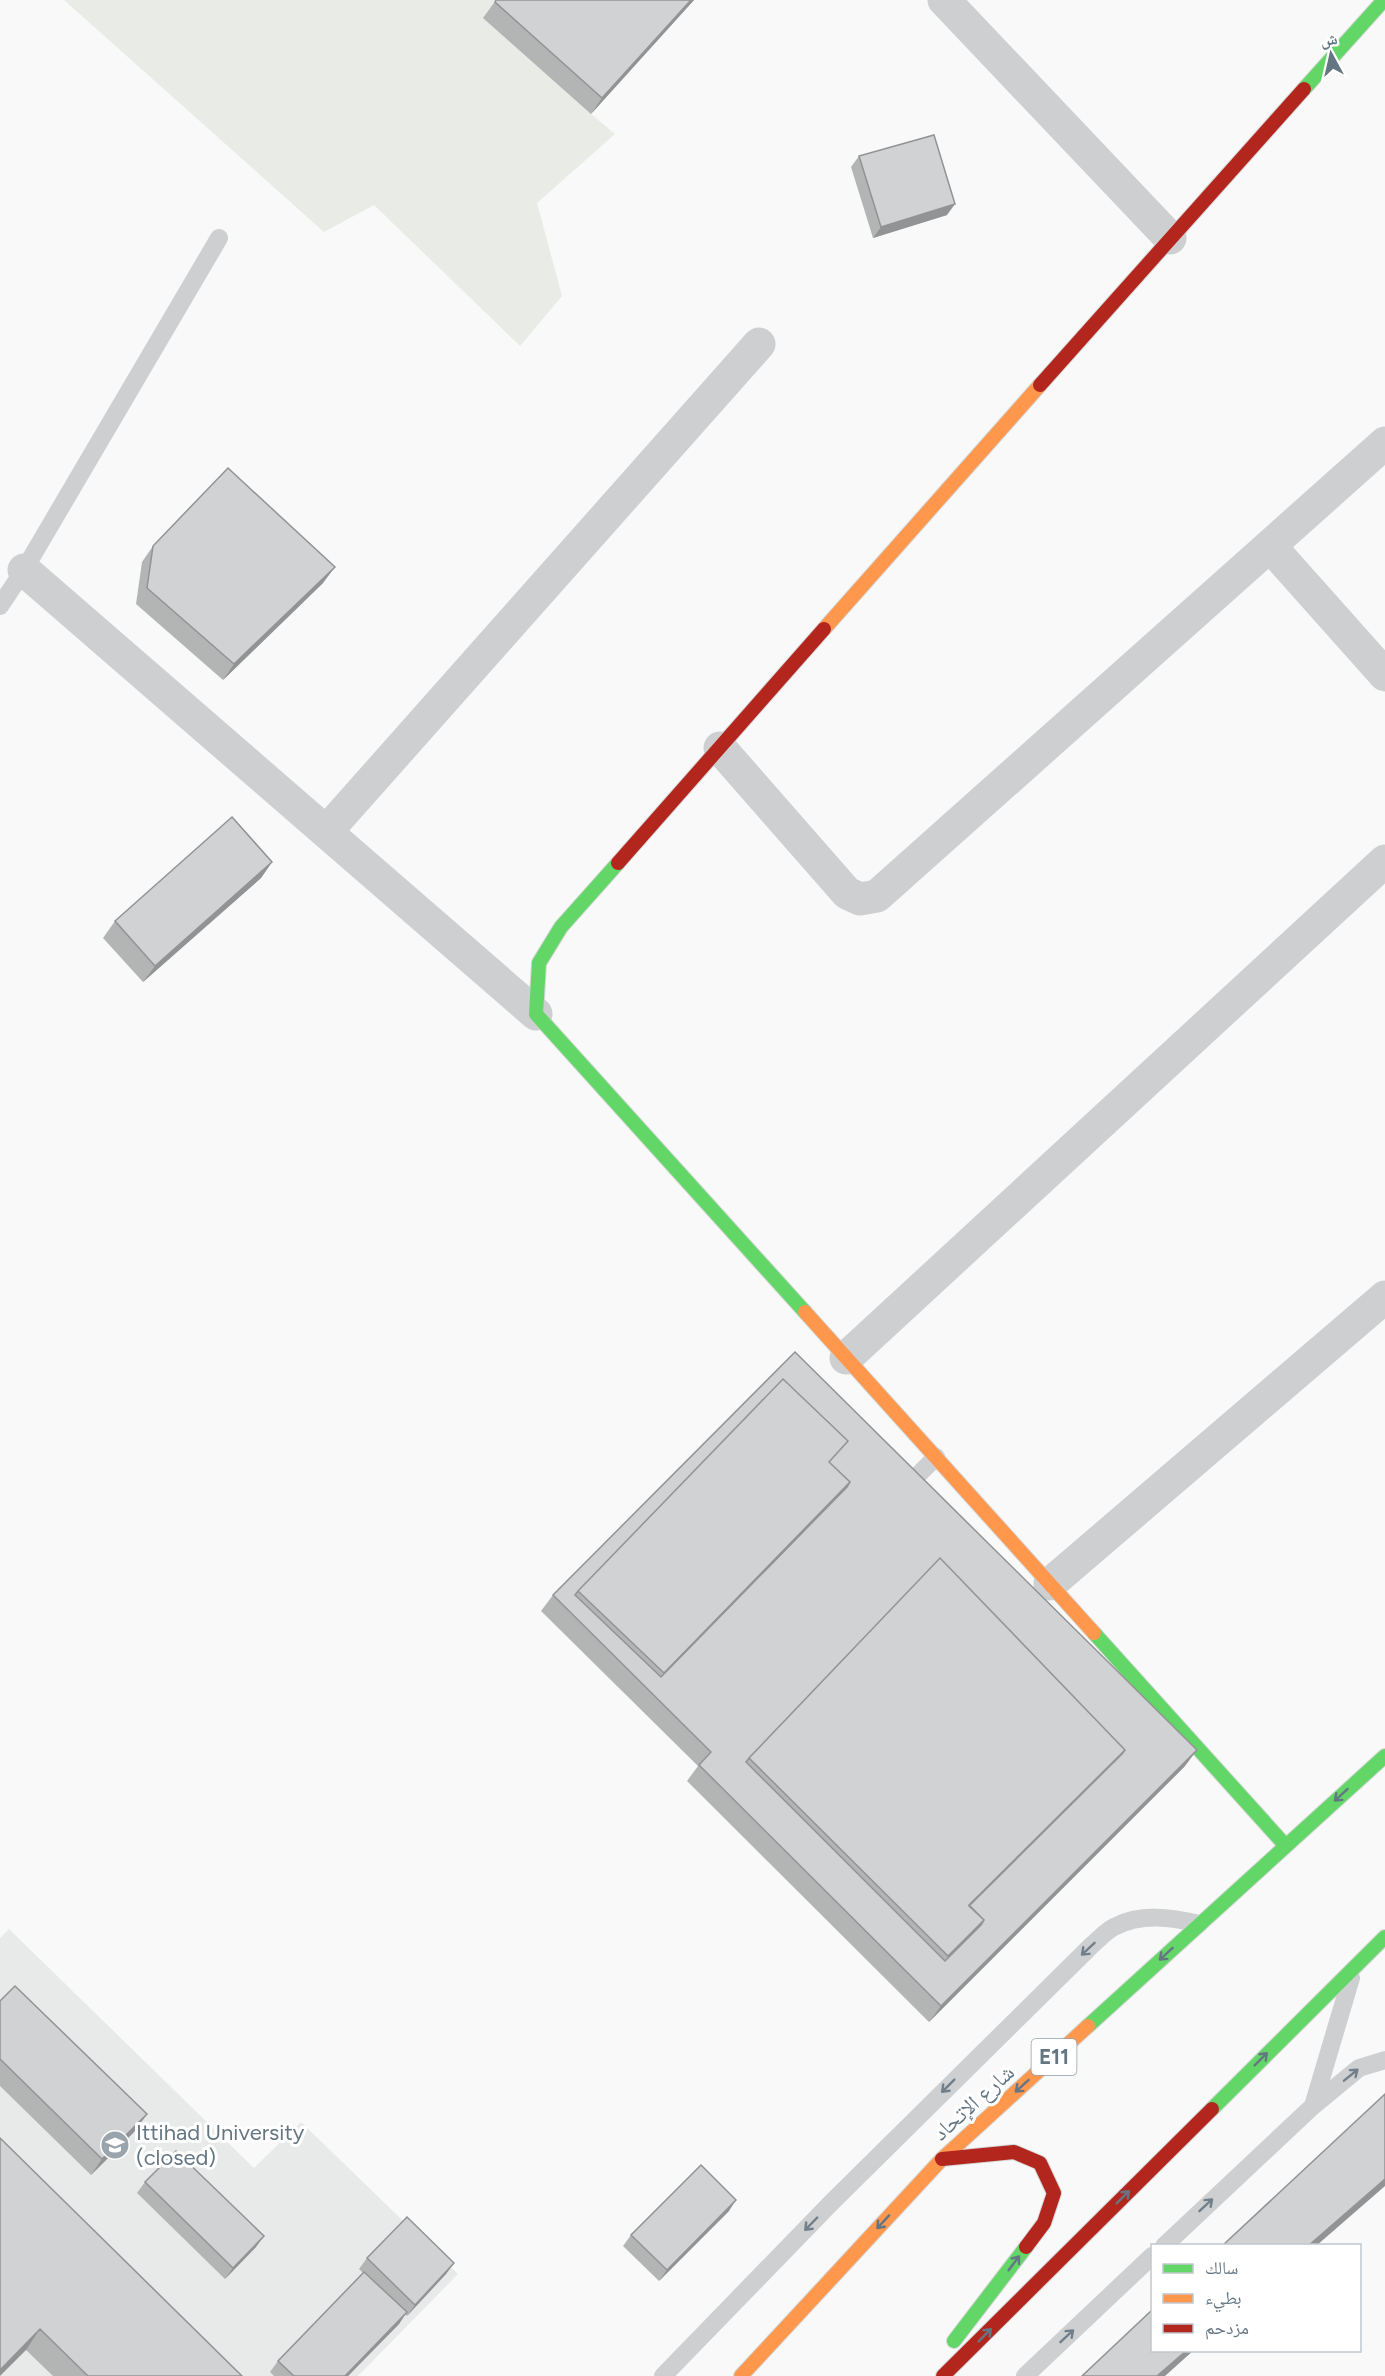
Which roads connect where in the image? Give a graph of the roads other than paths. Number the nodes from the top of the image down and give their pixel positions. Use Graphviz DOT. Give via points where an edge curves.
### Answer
graph roads {
  1 [pos="944,0"];
  2 [pos="1384,0"];
  3 [pos="1170,237"];
  4 [pos="219,238"];
  5 [pos="759,344"];
  6 [pos="1385,443"];
  7 [pos="1270,546"];
  8 [pos="24,570"];
  9 [pos="0,606"];
  10 [pos="1385,675"];
  11 [pos="720,748"];
  12 [pos="326,832"];
  13 [pos="1385,861"];
  14 [pos="536,1014"];
  15 [pos="1385,1296"];
  16 [pos="846,1358"];
  17 [pos="936,1457"];
  18 [pos="886,1508"];
  19 [pos="1050,1584"];
  20 [pos="1385,1756"];
  21 [pos="1285,1845"];
  22 [pos="1199,1924"];
  23 [pos="1385,1937"];
  24 [pos="1354,1965"];
  25 [pos="1385,2060"];
  26 [pos="1313,2106"];
  27 [pos="942,2159"];
  28 [pos="1166,2244"];
  29 [pos="1151,2257"];
  30 [pos="663,2376"];
  31 [pos="741,2376"];
  32 [pos="927,2376"];
  33 [pos="943,2376"];
  34 [pos="1025,2376"];
  1 -- 3 [label="street"];
  2 -- 3 [label="street"];
  3 -- 11 [label="street"];
  4 -- 8 [label="lane"];
  5 -- 12 [label="street"];
  6 -- 7 [label="street"];
  7 -- 10 [label="street"];
  7 -- 11 [label="street" via="877,896 860,899 847,893"];
  8 -- 9 [label="lane"];
  8 -- 12 [label="street"];
  11 -- 14 [label="street" via="561,927 539,963"];
  12 -- 14 [label="street"];
  13 -- 16 [label="street"];
  14 -- 16 [label="street"];
  15 -- 19 [label="street"];
  16 -- 17 [label="street"];
  17 -- 18 [label="lane"];
  17 -- 19 [label="street"];
  19 -- 21 [label="street"];
  20 -- 21 [label="street, شارع الإتحاد / E11, one-way"];
  21 -- 22 [label="street, شارع الإتحاد / E11"];
  22 -- 27 [label="street, شارع الإتحاد / E11, one-way"];
  22 -- 30 [label="lane, one-way" via="1171,1917 1142,1918 1114,1927 1092,1945"];
  23 -- 24 [label="street"];
  24 -- 26 [label="lane"];
  33 -- 24 [label="street, one-way"];
  26 -- 25 [label="lane, one-way" via="1359,2068"];
  28 -- 26 [label="lane, one-way"];
  27 -- 31 [label="street, شارع الإتحاد / E11, one-way"];
  32 -- 27 [label="street, one-way" via="1044,2223 1054,2193 1040,2163 1014,2152"];
  34 -- 29 [label="lane, one-way"];
}
